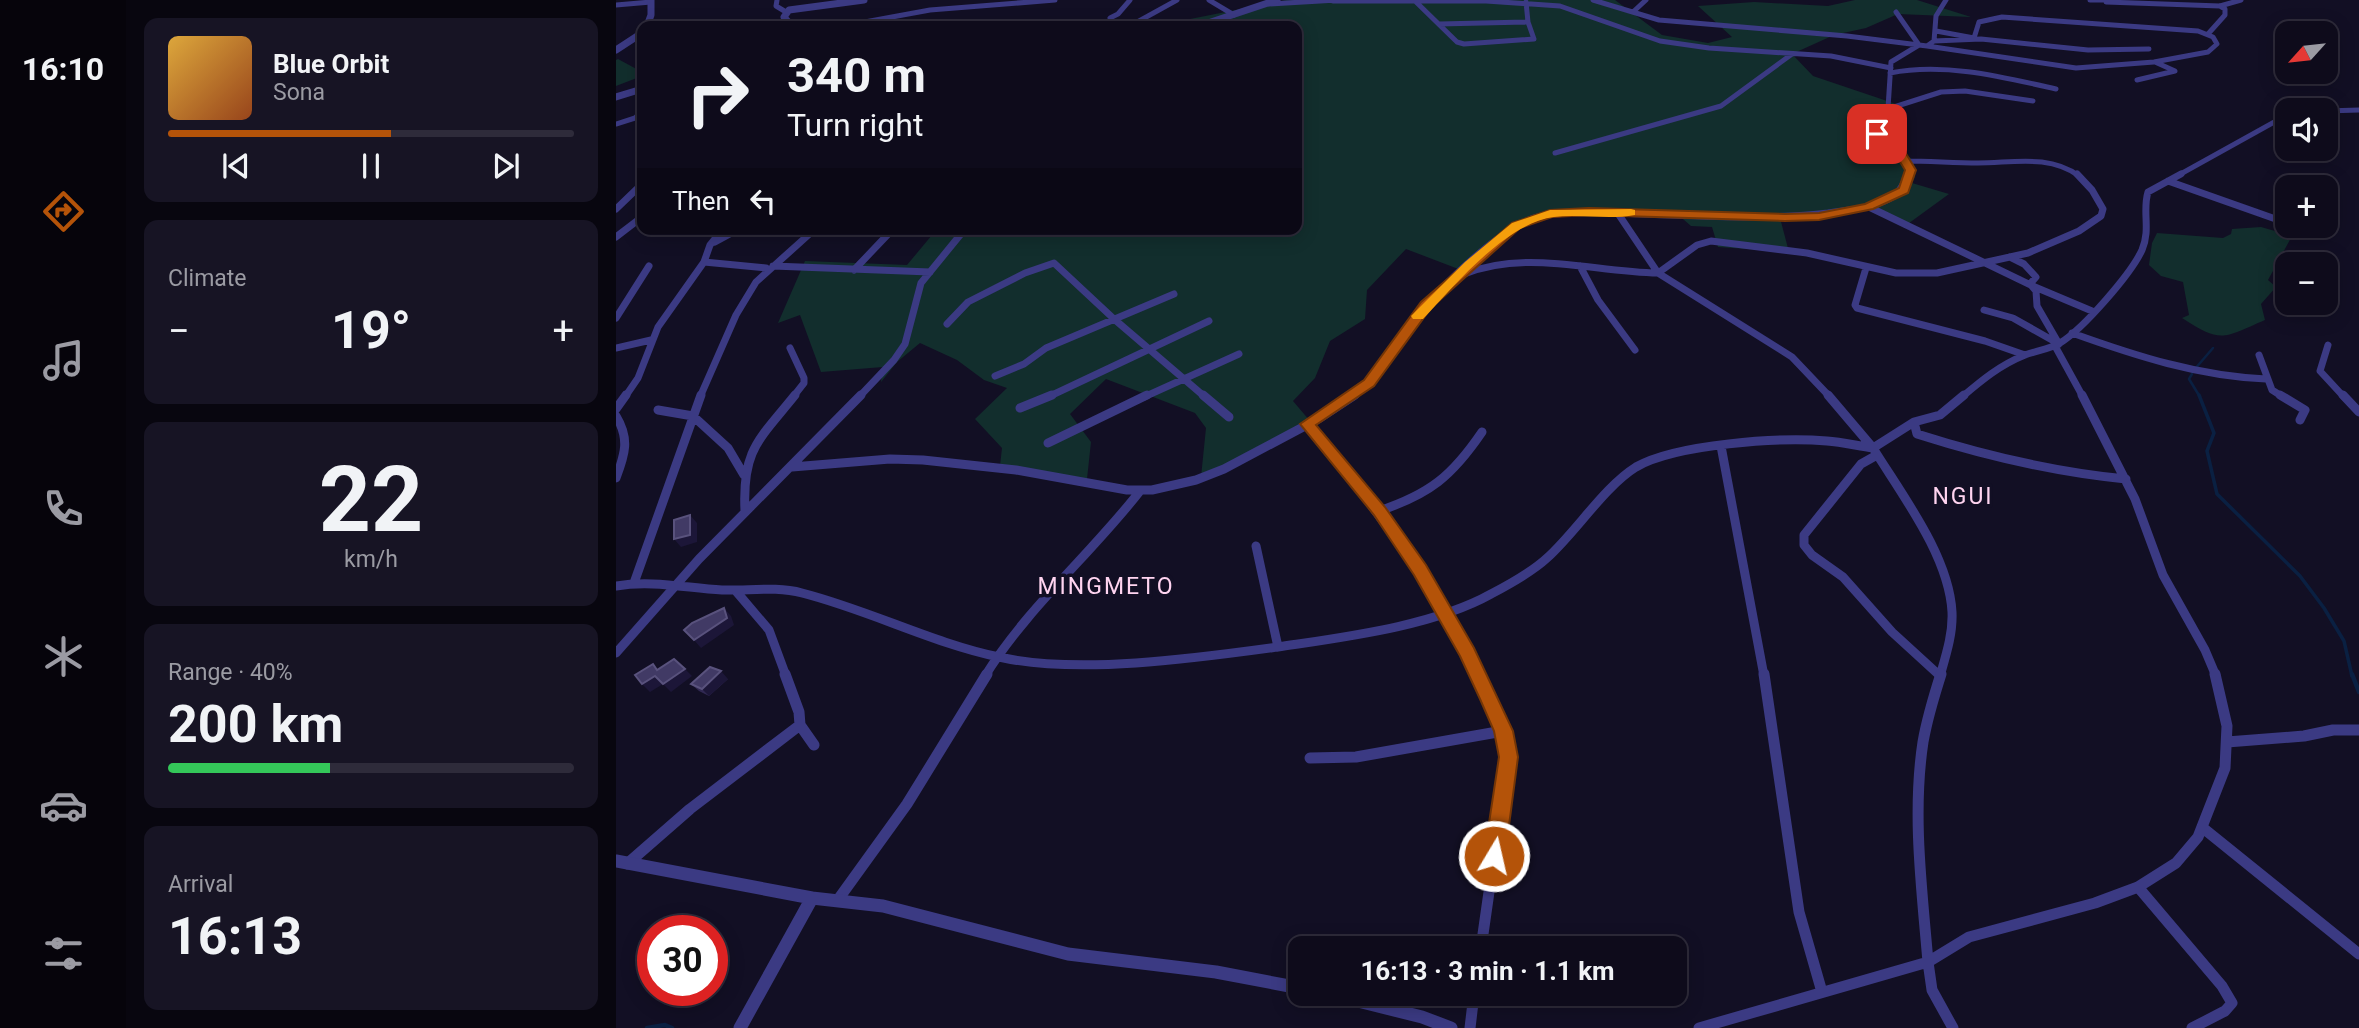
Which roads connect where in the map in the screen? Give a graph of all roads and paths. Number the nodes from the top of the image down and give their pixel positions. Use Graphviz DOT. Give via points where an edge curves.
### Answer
graph roads {
  1 [pos="777,0"];
  2 [pos="864,0"];
  3 [pos="1055,0"];
  4 [pos="1130,0"];
  5 [pos="1177,0"];
  6 [pos="1209,0"];
  7 [pos="1277,0"];
  8 [pos="1340,0"];
  9 [pos="1593,0"];
  10 [pos="1946,0"];
  11 [pos="2090,0"];
  12 [pos="2241,0"];
  13 [pos="632,1"];
  14 [pos="651,1"];
  15 [pos="1334,1"];
  16 [pos="1414,1"];
  17 [pos="1642,1"];
  18 [pos="2106,1"];
  19 [pos="1525,2"];
  20 [pos="1269,4"];
  21 [pos="616,5"];
  22 [pos="2220,6"];
  23 [pos="786,12"];
  24 [pos="1633,12"];
  25 [pos="1896,12"];
  26 [pos="1234,15"];
  27 [pos="649,21"];
  28 [pos="786,21"];
  29 [pos="870,21"];
  30 [pos="1112,21"];
  31 [pos="1139,21"];
  32 [pos="1215,21"];
  33 [pos="1528,22"];
  34 [pos="1439,24"];
  35 [pos="1936,31"];
  36 [pos="2208,34"];
  37 [pos="637,37"];
  38 [pos="1974,38"];
  39 [pos="1934,41"];
  40 [pos="1923,46"];
  41 [pos="2149,49"];
  42 [pos="616,50"];
  43 [pos="1792,54"];
  44 [pos="2154,62"];
  45 [pos="1890,70"];
  46 [pos="2137,80"];
  47 [pos="2056,89"];
  48 [pos="637,92"];
  49 [pos="616,97"];
  50 [pos="2034,101"];
  51 [pos="1888,108"];
  52 [pos="2359,110"];
  53 [pos="2338,111"];
  54 [pos="637,116"];
  55 [pos="2275,121"];
  56 [pos="616,124"];
  57 [pos="1555,153"];
  58 [pos="1906,160"];
  59 [pos="2168,181"];
  60 [pos="637,189"];
  61 [pos="1869,206"];
  62 [pos="616,209"];
  63 [pos="1617,212"];
  64 [pos="2275,219"];
  65 [pos="637,220"];
  66 [pos="718,235"];
  67 [pos="727,235"];
  68 [pos="807,235"];
  69 [pos="888,235"];
  70 [pos="960,235"];
  71 [pos="616,237"];
  72 [pos="710,244"];
  73 [pos="2010,257"];
  74 [pos="1985,261"];
  75 [pos="704,262"];
  76 [pos="649,266"];
  77 [pos="1580,266"];
  78 [pos="770,267"];
  79 [pos="1866,268"];
  80 [pos="855,270"];
  81 [pos="930,272"];
  82 [pos="1658,273"];
  83 [pos="1454,280"];
  84 [pos="2034,288"];
  85 [pos="1174,294"];
  86 [pos="1984,310"];
  87 [pos="2092,311"];
  88 [pos="616,318"];
  89 [pos="1114,319"];
  90 [pos="1209,321"];
  91 [pos="947,324"];
  92 [pos="2072,332"];
  93 [pos="651,340"];
  94 [pos="2059,344"];
  95 [pos="2328,345"];
  96 [pos="616,348"];
  97 [pos="790,348"];
  98 [pos="1148,348"];
  99 [pos="1635,350"];
  100 [pos="1240,354"];
  101 [pos="2025,355"];
  102 [pos="2259,355"];
  103 [pos="995,376"];
  104 [pos="1184,377"];
  105 [pos="2266,379"];
  106 [pos="1020,408"];
  107 [pos="616,409"];
  108 [pos="658,410"];
  109 [pos="2359,412"];
  110 [pos="616,416"];
  111 [pos="693,416"];
  112 [pos="1229,416"];
  113 [pos="2300,420"];
  114 [pos="1914,422"];
  115 [pos="1307,424"];
  116 [pos="1482,432"];
  117 [pos="1048,443"];
  118 [pos="1721,446"];
  119 [pos="1875,452"];
  120 [pos="792,467"];
  121 [pos="744,475"];
  122 [pos="616,478"];
  123 [pos="2126,480"];
  124 [pos="1140,491"];
  125 [pos="745,511"];
  126 [pos="1379,511"];
  127 [pos="1256,546"];
  128 [pos="634,583"];
  129 [pos="676,584"];
  130 [pos="616,586"];
  131 [pos="736,590"];
  132 [pos="1445,614"];
  133 [pos="1278,647"];
  134 [pos="616,653"];
  135 [pos="997,657"];
  136 [pos="1939,675"];
  137 [pos="800,725"];
  138 [pos="2359,730"];
  139 [pos="1503,731"];
  140 [pos="2227,742"];
  141 [pos="814,745"];
  142 [pos="1310,758"];
  143 [pos="2203,828"];
  144 [pos="622,862"];
  145 [pos="2138,887"];
  146 [pos="812,898"];
  147 [pos="837,901"];
  148 [pos="1483,936"];
  149 [pos="2359,954"];
  150 [pos="1928,962"];
  151 [pos="1288,986"];
  152 [pos="1822,992"];
  153 [pos="1378,1006"];
  154 [pos="1473,1006"];
  155 [pos="742,1025"];
  156 [pos="1451,1028"];
  157 [pos="1470,1028"];
  158 [pos="1699,1028"];
  159 [pos="1953,1028"];
  160 [pos="2192,1028"];
  1 -- 23 [label="street" via="776,6"];
  2 -- 23 [label="street"];
  3 -- 29 [label="street" via="930,10"];
  4 -- 30 [label="street"];
  5 -- 31 [label="street"];
  6 -- 26 [label="street"];
  7 -- 20 [label="street"];
  8 -- 15 [label="street"];
  9 -- 24 [label="street"];
  10 -- 35 [label="street" via="1936,16"];
  11 -- 18 [label="street"];
  12 -- 22 [label="street"];
  13 -- 14 [label="street"];
  13 -- 21 [label="street"];
  14 -- 27 [label="street"];
  15 -- 16 [label="street"];
  15 -- 20 [label="street"];
  16 -- 19 [label="street"];
  16 -- 34 [label="street"];
  17 -- 24 [label="street"];
  18 -- 22 [label="street"];
  19 -- 33 [label="street"];
  19 -- 43 [label="street" via="1560,6 1660,41"];
  20 -- 26 [label="street"];
  22 -- 36 [label="street" via="2225,15"];
  23 -- 28 [label="street"];
  24 -- 40 [label="street" via="1674,22"];
  25 -- 40 [label="street"];
  26 -- 32 [label="street"];
  33 -- 34 [label="street"];
  33 -- 34 [label="street" via="1531,40 1464,44"];
  35 -- 38 [label="street"];
  35 -- 39 [label="street"];
  36 -- 38 [label="street" via="2001,17 1979,22"];
  36 -- 44 [label="street" via="2217,44 2208,52"];
  37 -- 42 [label="street"];
  38 -- 39 [label="street"];
  38 -- 41 [label="street" via="2057,49"];
  39 -- 40 [label="street"];
  40 -- 44 [label="street" via="2076,68"];
  40 -- 45 [label="street" via="1898,56"];
  43 -- 45 [label="street" via="1831,56"];
  43 -- 57 [label="street" via="1721,106"];
  44 -- 46 [label="street" via="2175,71"];
  45 -- 47 [label="street" via="1940,70"];
  45 -- 51 [label="street"];
  48 -- 49 [label="street"];
  50 -- 51 [label="street" via="1941,92"];
  51 -- 58 [label="street" via="1863,120"];
  52 -- 53 [label="street"];
  54 -- 56 [label="street"];
  55 -- 59 [label="street"];
  58 -- 61 [label="street" via="1911,170 1904,190"];
  58 -- 73 [label="street" via="1988,163 2046,159 2076,170 2093,189 2103,209 2101,216 2079,231"];
  59 -- 64 [label="street"];
  59 -- 87 [label="street" via="2148,192 2144,201 2146,237 2134,265"];
  60 -- 62 [label="street"];
  61 -- 63 [label="street" via="1785,218"];
  61 -- 74 [label="street"];
  63 -- 82 [label="street"];
  63 -- 83 [label="street" via="1550,214 1526,221 1500,237"];
  65 -- 71 [label="street"];
  66 -- 72 [label="street"];
  67 -- 72 [label="street"];
  68 -- 78 [label="street"];
  69 -- 80 [label="street"];
  70 -- 81 [label="street"];
  72 -- 75 [label="street"];
  73 -- 74 [label="street"];
  73 -- 84 [label="street" via="2036,277 2030,284"];
  74 -- 79 [label="street" via="1937,274"];
  74 -- 84 [label="street"];
  75 -- 78 [label="street"];
  75 -- 93 [label="street"];
  76 -- 88 [label="street"];
  77 -- 82 [label="street"];
  77 -- 83 [label="street" via="1492,265"];
  77 -- 99 [label="street" via="1598,300"];
  78 -- 80 [label="street"];
  78 -- 111 [label="street" via="746,294"];
  79 -- 82 [label="street" via="1807,253 1711,242 1697,245"];
  79 -- 101 [label="street" via="1857,308"];
  80 -- 81 [label="street"];
  81 -- 120 [label="street" via="917,293 905,344 894,360"];
  82 -- 119 [label="street" via="1792,357"];
  83 -- 115 [label="street" via="1426,305 1369,383"];
  84 -- 87 [label="street"];
  84 -- 94 [label="street" via="2037,306"];
  85 -- 89 [label="street"];
  86 -- 94 [label="street" via="2013,318"];
  87 -- 92 [label="street"];
  89 -- 91 [label="street" via="1055,263 968,303"];
  89 -- 98 [label="street"];
  89 -- 103 [label="street"];
  90 -- 98 [label="street"];
  92 -- 94 [label="street"];
  92 -- 105 [label="street" via="2179,370"];
  93 -- 96 [label="street"];
  93 -- 107 [label="street" via="638,378"];
  94 -- 101 [label="street"];
  94 -- 123 [label="street" via="2056,346"];
  95 -- 109 [label="street" via="2320,371"];
  97 -- 121 [label="street" via="803,383 759,436 746,460"];
  98 -- 104 [label="street"];
  98 -- 106 [label="street" via="1071,388"];
  100 -- 104 [label="street"];
  101 -- 114 [label="street" via="1997,368 1940,415"];
  102 -- 105 [label="street"];
  104 -- 112 [label="street"];
  104 -- 117 [label="street"];
  105 -- 113 [label="street" via="2272,390 2305,410"];
  108 -- 111 [label="street"];
  110 -- 122 [label="street" via="627,432"];
  111 -- 121 [label="street" via="728,448"];
  111 -- 128 [label="street"];
  114 -- 119 [label="street"];
  114 -- 123 [label="street" via="1917,434 1951,446 2034,467"];
  115 -- 124 [label="street" via="1218,472"];
  115 -- 126 [label="street"];
  116 -- 126 [label="street" via="1443,483"];
  118 -- 119 [label="street" via="1826,440"];
  118 -- 132 [label="street" via="1655,459 1635,468 1546,559 1495,593"];
  118 -- 152 [label="street" via="1763,669 1798,912"];
  119 -- 136 [label="street" via="1946,583 1953,625"];
  119 -- 136 [label="street" via="1804,535 1804,545 1843,577"];
  120 -- 124 [label="street" via="918,459"];
  120 -- 125 [label="street"];
  121 -- 125 [label="street"];
  123 -- 140 [label="street" via="2163,575 2217,678"];
  124 -- 135 [label="street"];
  125 -- 129 [label="street"];
  126 -- 132 [label="street"];
  127 -- 133 [label="street"];
  128 -- 129 [label="street"];
  128 -- 130 [label="street"];
  129 -- 131 [label="street"];
  129 -- 134 [label="street"];
  131 -- 135 [label="street" via="799,592"];
  131 -- 137 [label="street" via="769,630"];
  132 -- 133 [label="street"];
  132 -- 139 [label="street"];
  133 -- 135 [label="street" via="1127,663 1032,663"];
  135 -- 147 [label="street" via="907,804"];
  136 -- 150 [label="street" via="1919,779 1919,853"];
  137 -- 141 [label="street"];
  137 -- 144 [label="street"];
  138 -- 140 [label="street"];
  139 -- 142 [label="street" via="1362,758"];
  139 -- 148 [label="street" via="1509,757 1507,781"];
  140 -- 143 [label="street" via="2225,768"];
  143 -- 145 [label="street" via="2176,863"];
  143 -- 149 [label="street"];
  144 -- 146 [label="street"];
  145 -- 150 [label="street" via="2095,904 1969,937"];
  145 -- 160 [label="street" via="2232,1003"];
  146 -- 147 [label="street"];
  146 -- 155 [label="street"];
  147 -- 151 [label="street" via="883,906 1068,954"];
  150 -- 152 [label="street"];
  150 -- 159 [label="street" via="1932,990"];
  152 -- 158 [label="street"];
  153 -- 156 [label="street"];
  154 -- 157 [label="street"];
}
